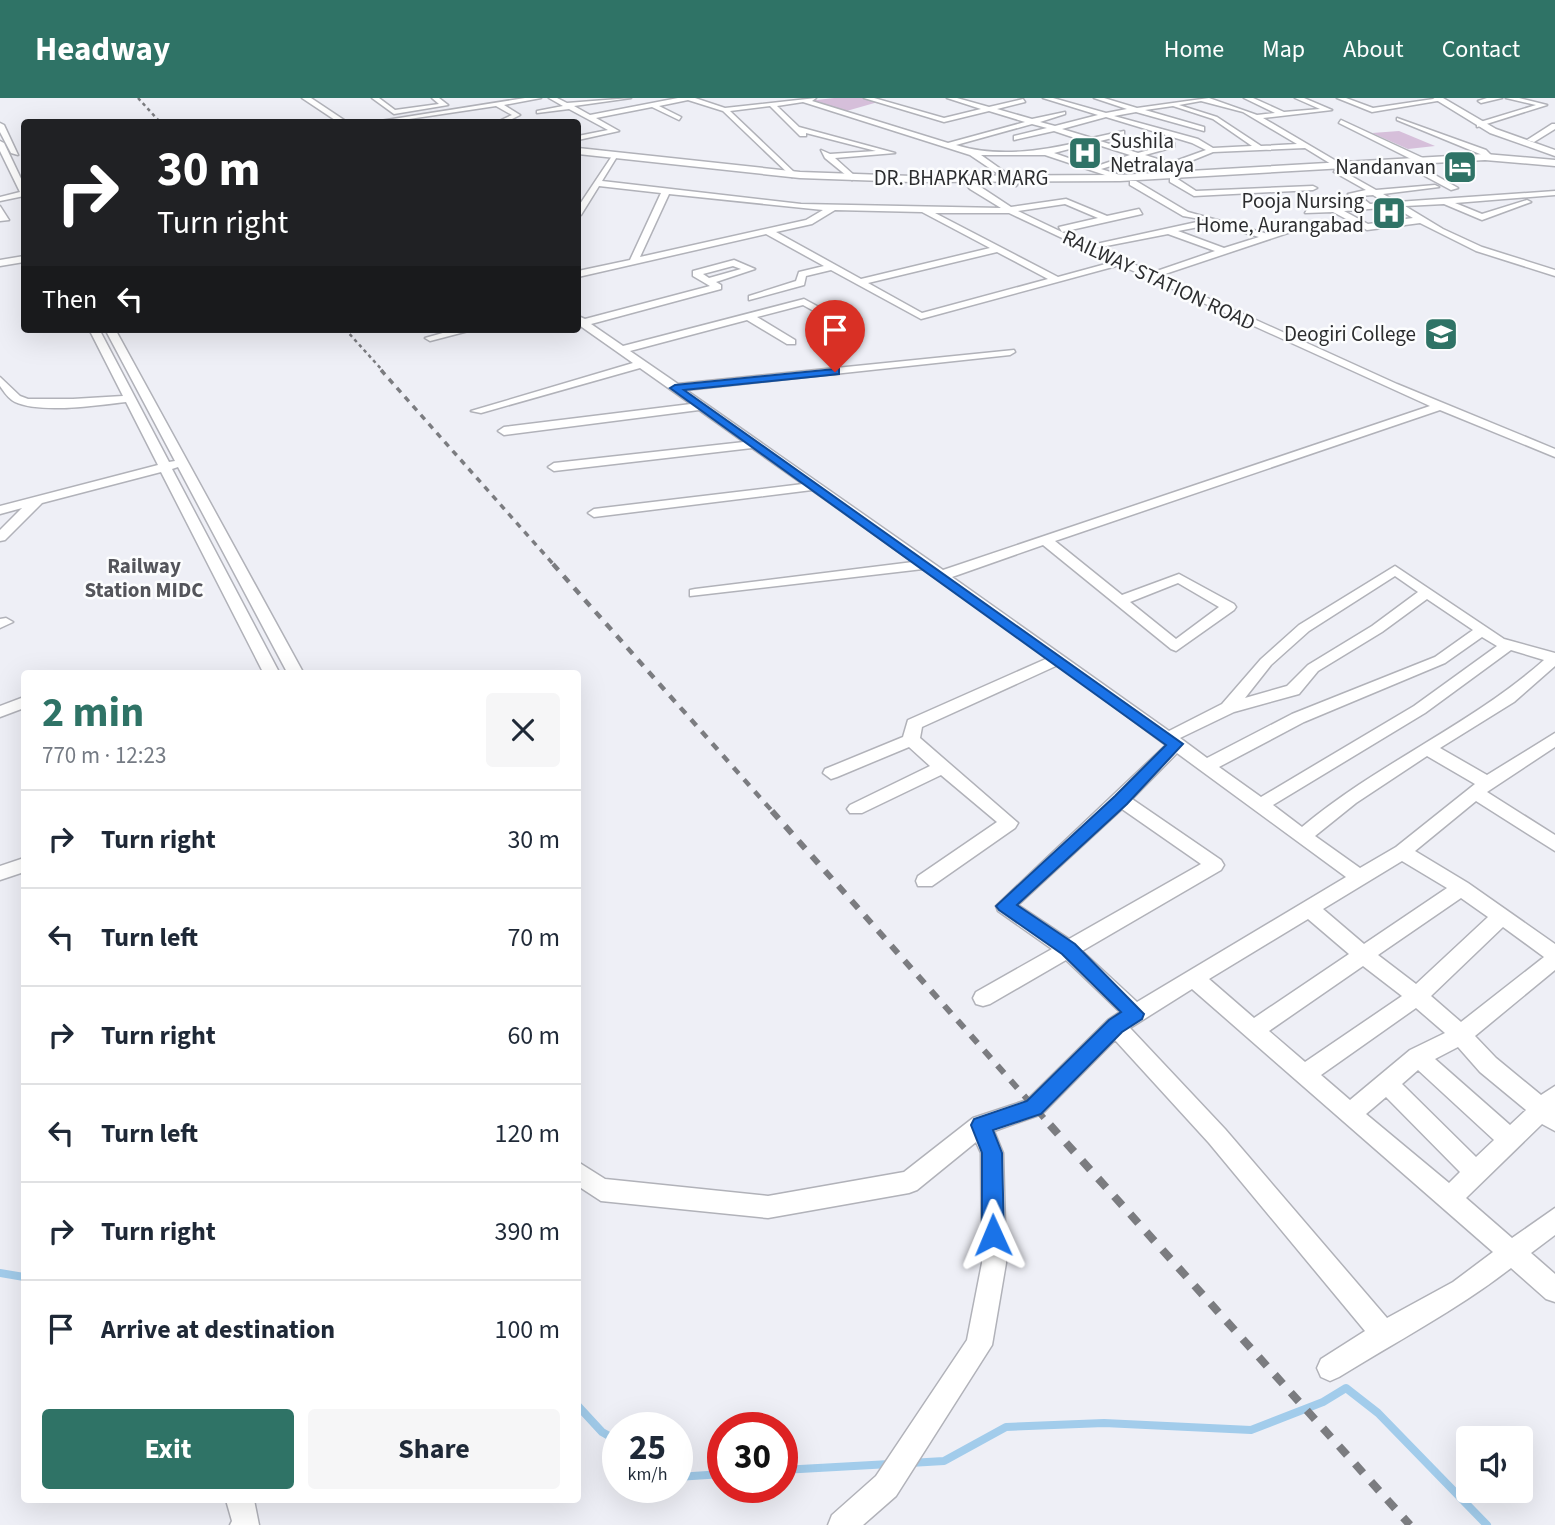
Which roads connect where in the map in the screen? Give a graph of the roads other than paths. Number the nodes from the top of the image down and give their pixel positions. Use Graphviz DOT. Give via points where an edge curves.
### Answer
graph roads {
  1 [pos="297,98"];
  2 [pos="307,98"];
  3 [pos="375,98"];
  4 [pos="435,98"];
  5 [pos="538,98"];
  6 [pos="552,98"];
  7 [pos="628,98"];
  8 [pos="643,98"];
  9 [pos="827,98"];
  10 [pos="950,98"];
  11 [pos="1046,98"];
  12 [pos="1097,98"];
  13 [pos="1146,98"];
  14 [pos="1202,98"];
  15 [pos="1247,98"];
  16 [pos="1298,98"];
  17 [pos="1340,98"];
  18 [pos="1499,98"];
  19 [pos="1509,98"];
  20 [pos="687,99"];
  21 [pos="1441,99"];
  22 [pos="802,100"];
  23 [pos="1023,101"];
  24 [pos="1481,101"];
  25 [pos="868,102"];
  26 [pos="495,103"];
  27 [pos="770,103"];
  28 [pos="653,105"];
  29 [pos="1171,105"];
  30 [pos="1544,105"];
  31 [pos="569,106"];
  32 [pos="1555,107"];
  33 [pos="857,109"];
  34 [pos="988,109"];
  35 [pos="725,110"];
  36 [pos="1137,110"];
  37 [pos="539,112"];
  38 [pos="844,113"];
  39 [pos="1063,113"];
  40 [pos="1107,115"];
  41 [pos="1287,115"];
  42 [pos="590,117"];
  43 [pos="1255,117"];
  44 [pos="679,118"];
  45 [pos="322,119"];
  46 [pos="338,119"];
  47 [pos="396,119"];
  48 [pos="508,119"];
  49 [pos="949,119"];
  50 [pos="1399,119"];
  51 [pos="1031,121"];
  52 [pos="1341,122"];
  53 [pos="1484,124"];
  54 [pos="0,125"];
  55 [pos="927,125"];
  56 [pos="1555,126"];
  57 [pos="796,128"];
  58 [pos="916,128"];
  59 [pos="1054,128"];
  60 [pos="1201,129"];
  61 [pos="905,131"];
  62 [pos="1121,133"];
  63 [pos="1242,136"];
  64 [pos="581,137"];
  65 [pos="1206,137"];
  66 [pos="1230,137"];
  67 [pos="1017,138"];
  68 [pos="1182,138"];
  69 [pos="1094,141"];
  70 [pos="812,142"];
  71 [pos="1529,142"];
  72 [pos="0,144"];
  73 [pos="948,145"];
  74 [pos="1171,145"];
  75 [pos="1306,146"];
  76 [pos="1260,148"];
  77 [pos="820,149"];
  78 [pos="1212,150"];
  79 [pos="1555,151"];
  80 [pos="581,153"];
  81 [pos="973,153"];
  82 [pos="1046,153"];
  83 [pos="1138,155"];
  84 [pos="828,156"];
  85 [pos="612,157"];
  86 [pos="1489,157"];
  87 [pos="18,158"];
  88 [pos="1517,159"];
  89 [pos="1415,163"];
  90 [pos="1555,165"];
  91 [pos="1170,166"];
  92 [pos="12,167"];
  93 [pos="1338,167"];
  94 [pos="1094,169"];
  95 [pos="0,170"];
  96 [pos="792,174"];
  97 [pos="1178,177"];
  98 [pos="852,178"];
  99 [pos="1120,178"];
  100 [pos="966,181"];
  101 [pos="981,181"];
  102 [pos="1013,181"];
  103 [pos="596,183"];
  104 [pos="1133,183"];
  105 [pos="21,186"];
  106 [pos="1435,187"];
  107 [pos="1313,188"];
  108 [pos="1454,188"];
  109 [pos="666,192"];
  110 [pos="1374,192"];
  111 [pos="1554,193"];
  112 [pos="21,194"];
  113 [pos="0,199"];
  114 [pos="1445,202"];
  115 [pos="1396,205"];
  116 [pos="1369,207"];
  117 [pos="581,208"];
  118 [pos="833,208"];
  119 [pos="0,209"];
  120 [pos="1018,209"];
  121 [pos="1334,209"];
  122 [pos="924,210"];
  123 [pos="1308,211"];
  124 [pos="1139,212"];
  125 [pos="1230,215"];
  126 [pos="1106,219"];
  127 [pos="1421,220"];
  128 [pos="1,224"];
  129 [pos="1300,226"];
  130 [pos="1062,229"];
  131 [pos="1167,230"];
  132 [pos="767,232"];
  133 [pos="1270,237"];
  134 [pos="1100,246"];
  135 [pos="998,249"];
  136 [pos="1225,251"];
  137 [pos="21,260"];
  138 [pos="634,261"];
  139 [pos="1126,262"];
  140 [pos="0,263"];
  141 [pos="831,267"];
  142 [pos="581,273"];
  143 [pos="1555,273"];
  144 [pos="1154,274"];
  145 [pos="1057,280"];
  146 [pos="709,281"];
  147 [pos="859,282"];
  148 [pos="752,298"];
  149 [pos="748,316"];
  150 [pos="581,321"];
  151 [pos="581,322"];
  152 [pos="856,330"];
  153 [pos="96,333"];
  154 [pos="112,333"];
  155 [pos="453,333"];
  156 [pos="430,338"];
  157 [pos="790,342"];
  158 [pos="621,350"];
  159 [pos="1010,352"];
  160 [pos="641,364"];
  161 [pos="0,380"];
  162 [pos="675,388"];
  163 [pos="130,398"];
  164 [pos="1452,402"];
  165 [pos="700,406"];
  166 [pos="1439,408"];
  167 [pos="477,411"];
  168 [pos="504,432"];
  169 [pos="754,444"];
  170 [pos="1555,444"];
  171 [pos="1555,453"];
  172 [pos="182,463"];
  173 [pos="165,467"];
  174 [pos="554,467"];
  175 [pos="814,486"];
  176 [pos="37,500"];
  177 [pos="0,510"];
  178 [pos="594,513"];
  179 [pos="0,537"];
  180 [pos="1045,540"];
  181 [pos="925,565"];
  182 [pos="940,576"];
  183 [pos="1427,592"];
  184 [pos="695,593"];
  185 [pos="1120,601"];
  186 [pos="1483,631"];
  187 [pos="1509,644"];
  188 [pos="1555,658"];
  189 [pos="1059,659"];
  190 [pos="270,670"];
  191 [pos="294,670"];
  192 [pos="21,703"];
  193 [pos="1228,708"];
  194 [pos="0,712"];
  195 [pos="1555,739"];
  196 [pos="911,740"];
  197 [pos="1171,741"];
  198 [pos="1427,748"];
  199 [pos="1206,766"];
  200 [pos="942,767"];
  201 [pos="831,773"];
  202 [pos="1481,787"];
  203 [pos="1121,800"];
  204 [pos="1260,805"];
  205 [pos="856,809"];
  206 [pos="1303,836"];
  207 [pos="1553,841"];
  208 [pos="1402,852"];
  209 [pos="21,866"];
  210 [pos="0,873"];
  211 [pos="1359,877"];
  212 [pos="925,881"];
  213 [pos="1461,888"];
  214 [pos="1308,908"];
  215 [pos="1501,917"];
  216 [pos="1068,949"];
  217 [pos="1364,955"];
  218 [pos="1555,956"];
  219 [pos="1193,978"];
  220 [pos="1418,996"];
  221 [pos="983,998"];
  222 [pos="1125,1020"];
  223 [pos="1254,1030"];
  224 [pos="1461,1035"];
  225 [pos="1418,1057"];
  226 [pos="1306,1074"];
  227 [pos="1387,1084"];
  228 [pos="1550,1109"];
  229 [pos="1351,1113"];
  230 [pos="981,1125"];
  231 [pos="1510,1140"];
  232 [pos="1476,1172"];
  233 [pos="581,1175"];
  234 [pos="1449,1199"];
  235 [pos="1555,1220"];
  236 [pos="1513,1253"];
  237 [pos="1555,1290"];
  238 [pos="1384,1334"];
  239 [pos="1330,1368"];
  240 [pos="241,1503"];
  241 [pos="244,1525"];
  242 [pos="842,1525"];
  1 -- 2 [label="main road"];
  1 -- 45 [label="main road"];
  2 -- 46 [label="main road"];
  3 -- 4 [label="street" via="397,114 445,105"];
  5 -- 26 [label="street"];
  6 -- 31 [label="street"];
  7 -- 31 [label="street"];
  8 -- 28 [label="street"];
  9 -- 22 [label="street"];
  10 -- 34 [label="street"];
  11 -- 40 [label="street"];
  12 -- 36 [label="street"];
  13 -- 29 [label="street"];
  14 -- 29 [label="street"];
  14 -- 43 [label="street"];
  15 -- 41 [label="street"];
  16 -- 41 [label="street" via="1329,110"];
  17 -- 21 [label="street" via="1372,110"];
  18 -- 24 [label="street"];
  19 -- 30 [label="street"];
  20 -- 28 [label="street"];
  20 -- 35 [label="street"];
  21 -- 53 [label="main road"];
  22 -- 27 [label="street"];
  22 -- 38 [label="street"];
  23 -- 34 [label="street"];
  25 -- 49 [label="street"];
  26 -- 47 [label="street"];
  26 -- 48 [label="street" via="517,115"];
  27 -- 35 [label="street"];
  27 -- 57 [label="street"];
  28 -- 42 [label="street"];
  28 -- 44 [label="street"];
  29 -- 36 [label="street"];
  29 -- 63 [label="street" via="1215,118"];
  30 -- 32 [label="street"];
  30 -- 53 [label="street"];
  31 -- 37 [label="street"];
  31 -- 42 [label="street"];
  33 -- 38 [label="street"];
  34 -- 49 [label="street"];
  34 -- 51 [label="street"];
  35 -- 96 [label="street"];
  36 -- 40 [label="street"];
  36 -- 60 [label="street"];
  38 -- 61 [label="street"];
  39 -- 51 [label="street"];
  40 -- 59 [label="street"];
  40 -- 68 [label="street"];
  41 -- 43 [label="street"];
  42 -- 64 [label="street" via="615,131"];
  43 -- 75 [label="street"];
  49 -- 55 [label="street"];
  50 -- 86 [label="street"];
  51 -- 59 [label="street"];
  51 -- 73 [label="street"];
  52 -- 89 [label="street"];
  53 -- 71 [label="main road"];
  54 -- 87 [label="street"];
  56 -- 71 [label="street"];
  57 -- 70 [label="street"];
  57 -- 84 [label="street" via="891,153"];
  58 -- 61 [label="street"];
  59 -- 67 [label="street"];
  59 -- 69 [label="street"];
  61 -- 73 [label="street"];
  62 -- 69 [label="street"];
  63 -- 66 [label="street"];
  63 -- 76 [label="street"];
  65 -- 68 [label="street"];
  68 -- 78 [label="street"];
  69 -- 82 [label="street"];
  69 -- 83 [label="street"];
  71 -- 79 [label="main road"];
  71 -- 88 [label="main road" via="1530,154"];
  72 -- 92 [label="street"];
  73 -- 81 [label="street"];
  74 -- 83 [label="street"];
  75 -- 76 [label="street"];
  75 -- 93 [label="street"];
  76 -- 78 [label="street"];
  77 -- 84 [label="street"];
  78 -- 91 [label="street"];
  80 -- 85 [label="main road, DR. BHAPKAR MARG"];
  81 -- 82 [label="street"];
  81 -- 102 [label="street"];
  82 -- 94 [label="street"];
  83 -- 91 [label="street"];
  83 -- 94 [label="street"];
  84 -- 98 [label="street"];
  85 -- 96 [label="main road, DR. BHAPKAR MARG"];
  85 -- 100 [label="main road, DR. BHAPKAR MARG" via="796,180"];
  85 -- 103 [label="street"];
  86 -- 88 [label="main road, DR. BHAPKAR MARG"];
  86 -- 89 [label="main road, DR. BHAPKAR MARG"];
  88 -- 90 [label="main road, DR. BHAPKAR MARG"];
  89 -- 90 [label="main road, DR. BHAPKAR MARG"];
  89 -- 93 [label="main road, DR. BHAPKAR MARG"];
  89 -- 108 [label="street"];
  91 -- 97 [label="street"];
  92 -- 95 [label="street"];
  92 -- 105 [label="street"];
  93 -- 97 [label="main road, DR. BHAPKAR MARG"];
  93 -- 110 [label="street"];
  94 -- 99 [label="street"];
  96 -- 98 [label="main road, DR. BHAPKAR MARG"];
  97 -- 99 [label="main road, DR. BHAPKAR MARG"];
  97 -- 104 [label="main road, DR. BHAPKAR MARG"];
  97 -- 107 [label="street" via="1194,194"];
  98 -- 100 [label="main road, DR. BHAPKAR MARG"];
  99 -- 102 [label="main road, DR. BHAPKAR MARG"];
  100 -- 101 [label="main road, DR. BHAPKAR MARG"];
  100 -- 120 [label="street, RAILWAY STATION ROAD"];
  101 -- 102 [label="main road, DR. BHAPKAR MARG"];
  101 -- 120 [label="street, RAILWAY STATION ROAD"];
  102 -- 104 [label="main road, DR. BHAPKAR MARG"];
  103 -- 109 [label="street"];
  103 -- 117 [label="street"];
  104 -- 125 [label="street" via="1192,216"];
  106 -- 110 [label="street"];
  109 -- 118 [label="street"];
  109 -- 138 [label="street"];
  110 -- 115 [label="street"];
  110 -- 116 [label="street" via="1352,194"];
  111 -- 114 [label="street"];
  111 -- 114 [label="street" via="1482,217"];
  112 -- 113 [label="street"];
  114 -- 115 [label="street"];
  115 -- 116 [label="street"];
  115 -- 127 [label="street"];
  116 -- 121 [label="street"];
  118 -- 122 [label="street"];
  118 -- 132 [label="street" via="809,222"];
  119 -- 128 [label="street" via="6,218"];
  120 -- 122 [label="street"];
  120 -- 126 [label="street" via="1066,201"];
  120 -- 130 [label="street, RAILWAY STATION ROAD"];
  120 -- 139 [label="street, RAILWAY STATION ROAD"];
  121 -- 123 [label="street"];
  121 -- 127 [label="street" via="1367,227"];
  122 -- 135 [label="street"];
  124 -- 126 [label="street"];
  126 -- 130 [label="street"];
  127 -- 143 [label="street" via="1479,249"];
  129 -- 133 [label="street"];
  130 -- 134 [label="street, RAILWAY STATION ROAD"];
  131 -- 133 [label="street" via="1214,221"];
  131 -- 134 [label="street"];
  131 -- 136 [label="street"];
  132 -- 138 [label="street"];
  132 -- 141 [label="street"];
  133 -- 136 [label="street"];
  134 -- 139 [label="street, RAILWAY STATION ROAD"];
  135 -- 145 [label="street"];
  135 -- 147 [label="street"];
  136 -- 144 [label="street"];
  137 -- 140 [label="street"];
  138 -- 142 [label="street"];
  139 -- 144 [label="street, RAILWAY STATION ROAD"];
  139 -- 145 [label="street"];
  141 -- 147 [label="street"];
  141 -- 148 [label="street" via="802,274 801,283"];
  144 -- 164 [label="street, RAILWAY STATION ROAD"];
  144 -- 166 [label="street, RAILWAY STATION ROAD"];
  145 -- 147 [label="street" via="921,316"];
  146 -- 150 [label="street" via="718,287"];
  149 -- 152 [label="street" via="804,302"];
  149 -- 157 [label="street"];
  149 -- 158 [label="street"];
  151 -- 158 [label="street"];
  153 -- 163 [label="street"];
  154 -- 172 [label="street"];
  155 -- 156 [label="street"];
  158 -- 160 [label="street"];
  159 -- 162 [label="street"];
  160 -- 162 [label="street"];
  160 -- 167 [label="street"];
  161 -- 163 [label="street" via="18,400 31,402"];
  162 -- 165 [label="street"];
  163 -- 173 [label="street"];
  164 -- 166 [label="street"];
  164 -- 170 [label="street, RAILWAY STATION ROAD"];
  165 -- 168 [label="street"];
  165 -- 169 [label="street"];
  166 -- 171 [label="street, RAILWAY STATION ROAD"];
  166 -- 180 [label="street"];
  169 -- 174 [label="street"];
  169 -- 175 [label="street"];
  172 -- 173 [label="street"];
  172 -- 191 [label="street"];
  173 -- 176 [label="street"];
  173 -- 190 [label="street"];
  175 -- 178 [label="street"];
  175 -- 181 [label="street"];
  176 -- 177 [label="street"];
  176 -- 179 [label="street"];
  180 -- 182 [label="street"];
  180 -- 185 [label="street"];
  181 -- 182 [label="street"];
  181 -- 184 [label="street"];
  182 -- 189 [label="street"];
  183 -- 186 [label="street"];
  183 -- 193 [label="street" via="1313,668 1293,690"];
  183 -- 193 [label="street" via="1395,570 1304,628 1266,662"];
  185 -- 185 [label="street" via="1176,646 1229,607 1179,578"];
  186 -- 187 [label="street"];
  186 -- 199 [label="street" via="1440,660 1298,718"];
  187 -- 188 [label="street"];
  187 -- 204 [label="street" via="1403,720"];
  188 -- 198 [label="street" via="1503,702"];
  189 -- 196 [label="street" via="914,724"];
  189 -- 197 [label="street"];
  192 -- 194 [label="street"];
  193 -- 197 [label="street"];
  195 -- 202 [label="street"];
  196 -- 200 [label="street"];
  196 -- 201 [label="street"];
  197 -- 199 [label="street"];
  197 -- 203 [label="street"];
  198 -- 202 [label="street"];
  198 -- 206 [label="street" via="1333,809"];
  199 -- 204 [label="street"];
  200 -- 205 [label="street"];
  200 -- 212 [label="street" via="1009,823"];
  202 -- 207 [label="street"];
  202 -- 208 [label="street"];
  203 -- 216 [label="street" via="1005,906"];
  203 -- 216 [label="street" via="1214,865"];
  204 -- 206 [label="street"];
  206 -- 211 [label="street"];
  208 -- 211 [label="street"];
  208 -- 213 [label="street"];
  209 -- 210 [label="street"];
  211 -- 214 [label="street"];
  213 -- 215 [label="street"];
  213 -- 217 [label="street"];
  214 -- 217 [label="street"];
  214 -- 219 [label="street"];
  215 -- 218 [label="street"];
  215 -- 220 [label="street"];
  216 -- 221 [label="street"];
  216 -- 222 [label="street"];
  217 -- 220 [label="street"];
  217 -- 223 [label="street"];
  218 -- 224 [label="street"];
  219 -- 222 [label="street"];
  219 -- 223 [label="street"];
  220 -- 224 [label="street"];
  220 -- 226 [label="street"];
  222 -- 230 [label="street" via="1034,1107"];
  222 -- 238 [label="street"];
  223 -- 226 [label="street"];
  224 -- 225 [label="street"];
  224 -- 228 [label="street" via="1488,1065"];
  225 -- 227 [label="street"];
  225 -- 231 [label="street"];
  226 -- 229 [label="street"];
  227 -- 229 [label="street"];
  227 -- 232 [label="street"];
  228 -- 231 [label="street"];
  229 -- 234 [label="street"];
  230 -- 233 [label="street" via="909,1182 768,1208 601,1190"];
  230 -- 242 [label="street" via="992,1153 993,1263 979,1345 886,1486"];
  231 -- 232 [label="street"];
  232 -- 234 [label="street"];
  234 -- 236 [label="street"];
  235 -- 236 [label="street"];
  236 -- 237 [label="street"];
  236 -- 238 [label="street" via="1462,1291"];
  238 -- 239 [label="street"];
  240 -- 241 [label="street"];
}
